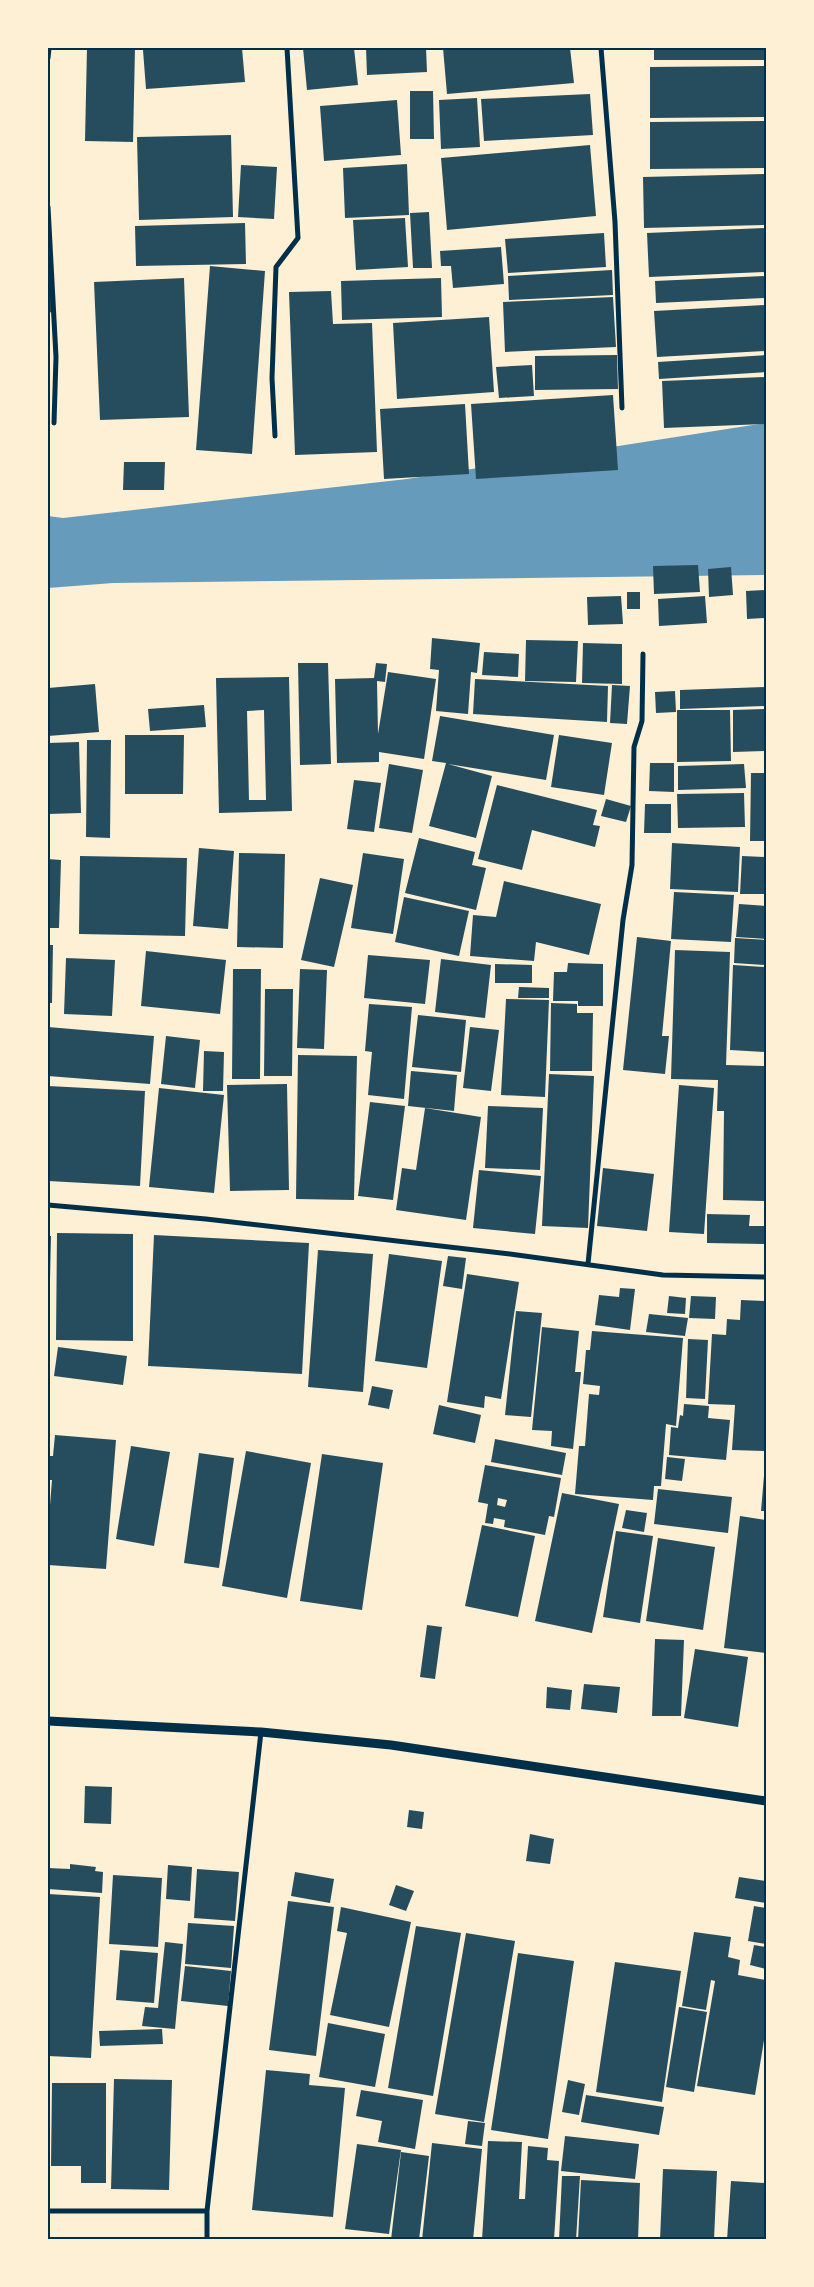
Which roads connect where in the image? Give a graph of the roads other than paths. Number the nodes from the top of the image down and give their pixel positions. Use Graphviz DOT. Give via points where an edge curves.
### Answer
graph roads {
  1 [pos="49,48"];
  2 [pos="287,48"];
  3 [pos="600,48"];
  4 [pos="48,58"];
  5 [pos="48,207"];
  6 [pos="622,408"];
  7 [pos="54,423"];
  8 [pos="275,436"];
  9 [pos="643,654"];
  10 [pos="48,1205"];
  11 [pos="588,1264"];
  12 [pos="766,1276"];
  13 [pos="48,1721"];
  14 [pos="261,1732"];
  15 [pos="766,1801"];
  16 [pos="48,2211"];
  17 [pos="207,2211"];
  18 [pos="207,2240"];
  1 -- 4 [label="street"];
  2 -- 8 [label="street" via="298,238 276,267 272,378"];
  3 -- 6 [label="street" via="615,222"];
  5 -- 7 [label="street" via="56,357"];
  9 -- 11 [label="street" via="642,721 634,747 631,880 623,920"];
  10 -- 11 [label="street" via="216,1220"];
  11 -- 12 [label="street" via="663,1275"];
  13 -- 14 [label="street"];
  14 -- 15 [label="street" via="391,1745"];
  14 -- 17 [label="street"];
  16 -- 17 [label="street"];
  17 -- 18 [label="street"];
}
